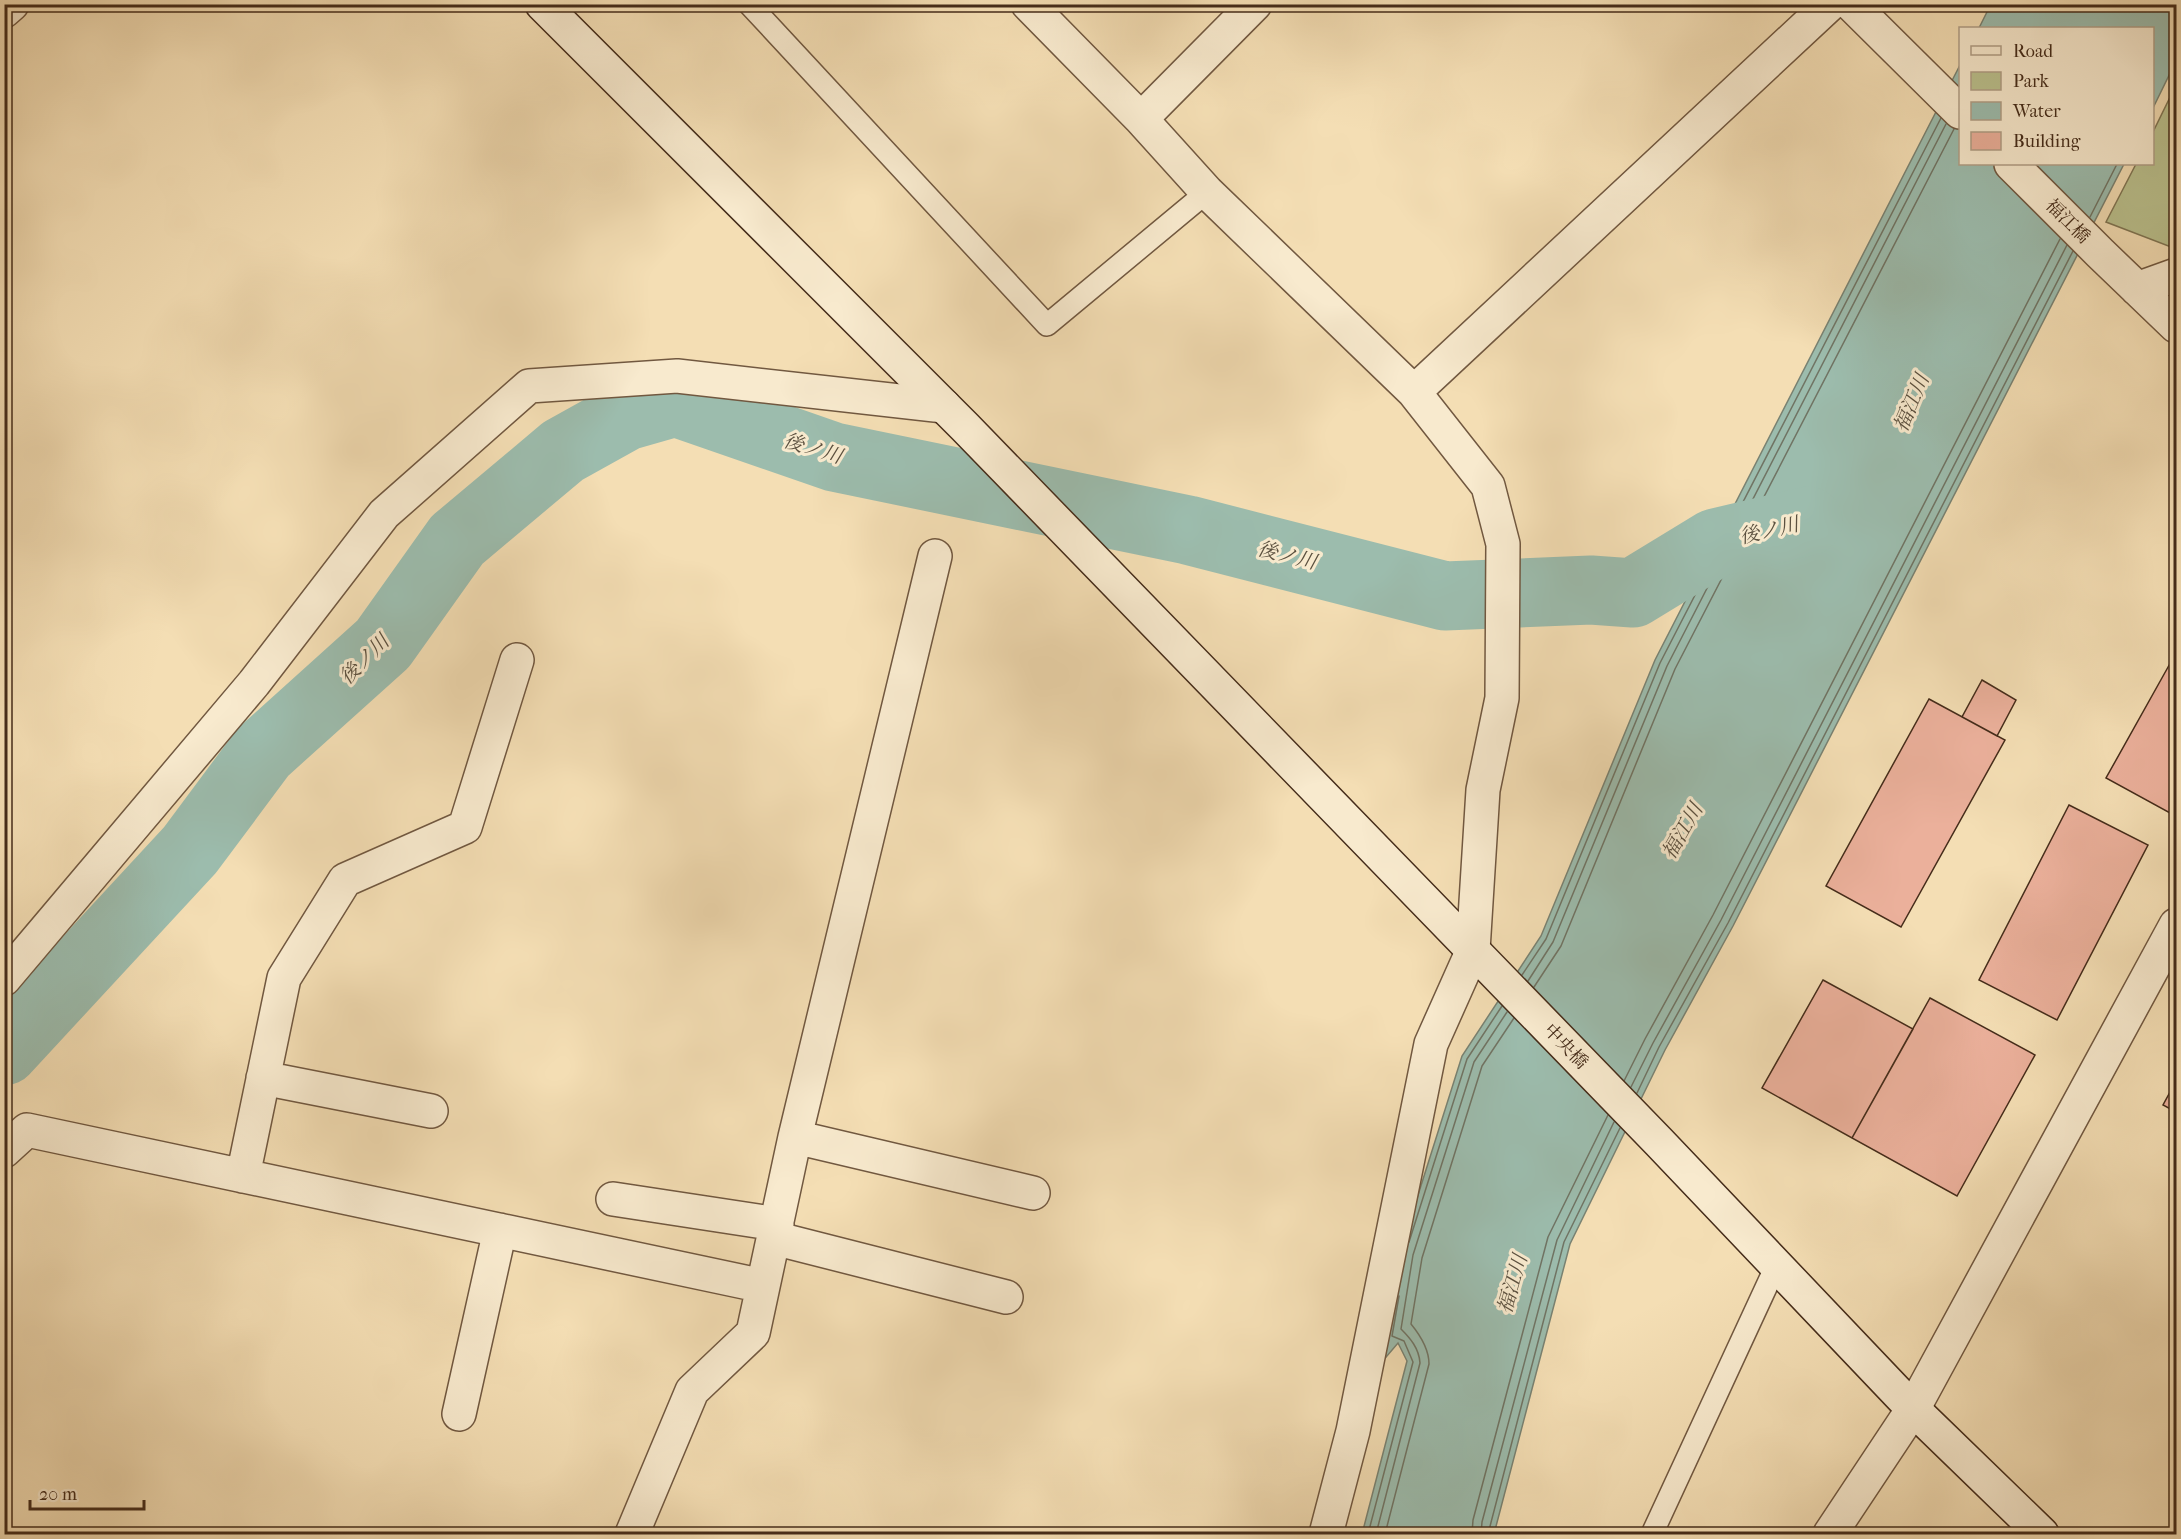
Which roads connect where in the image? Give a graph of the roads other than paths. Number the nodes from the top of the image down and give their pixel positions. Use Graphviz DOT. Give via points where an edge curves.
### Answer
graph roads {
  1 [pos="12,4"];
  2 [pos="542,4"];
  3 [pos="749,4"];
  4 [pos="1028,4"];
  5 [pos="1256,4"];
  6 [pos="1830,4"];
  7 [pos="1851,4"];
  8 [pos="4,10"];
  9 [pos="1959,111"];
  10 [pos="1141,119"];
  11 [pos="2012,165"];
  12 [pos="1207,192"];
  13 [pos="2176,275"];
  14 [pos="2138,289"];
  15 [pos="2176,326"];
  16 [pos="1414,392"];
  17 [pos="944,406"];
  18 [pos="935,556"];
  19 [pos="516,660"];
  20 [pos="2176,925"];
  21 [pos="1473,950"];
  22 [pos="4,979"];
  23 [pos="263,1077"];
  24 [pos="432,1111"];
  25 [pos="795,1137"];
  26 [pos="4,1151"];
  27 [pos="243,1176"];
  28 [pos="1033,1193"];
  29 [pos="613,1199"];
  30 [pos="500,1230"];
  31 [pos="775,1231"];
  32 [pos="1776,1266"];
  33 [pos="763,1286"];
  34 [pos="1006,1297"];
  35 [pos="1913,1409"];
  36 [pos="459,1414"];
  37 [pos="632,1534"];
  38 [pos="1326,1534"];
  39 [pos="1652,1534"];
  40 [pos="1830,1534"];
  41 [pos="2042,1534"];
  1 -- 8 [label="street"];
  2 -- 17 [label="street, 中央橋"];
  3 -- 12 [label="lane" via="1047,325"];
  4 -- 10 [label="street"];
  5 -- 10 [label="street"];
  6 -- 16 [label="street"];
  7 -- 9 [label="street"];
  10 -- 12 [label="street"];
  11 -- 14 [label="street, 福江橋"];
  12 -- 16 [label="street"];
  13 -- 14 [label="street"];
  14 -- 15 [label="street, 福江橋"];
  16 -- 21 [label="street" via="1488,486 1503,544 1502,698 1483,790"];
  17 -- 21 [label="street, 中央橋"];
  17 -- 22 [label="street" via="677,376 529,386 384,514 254,683"];
  18 -- 25 [label="street"];
  19 -- 23 [label="street" via="465,827 345,880 284,978"];
  20 -- 35 [label="street"];
  21 -- 32 [label="street, 中央橋"];
  21 -- 38 [label="street" via="1431,1044 1353,1431"];
  23 -- 24 [label="street"];
  23 -- 27 [label="street"];
  25 -- 28 [label="street"];
  25 -- 31 [label="street"];
  26 -- 27 [label="street" via="27,1130"];
  27 -- 30 [label="street"];
  29 -- 31 [label="street"];
  30 -- 33 [label="street"];
  30 -- 36 [label="street"];
  31 -- 33 [label="street"];
  31 -- 34 [label="street"];
  32 -- 35 [label="street, 中央橋"];
  32 -- 39 [label="lane"];
  33 -- 37 [label="street" via="753,1333 692,1391"];
  35 -- 40 [label="street"];
  35 -- 41 [label="street, 中央橋"];
}
